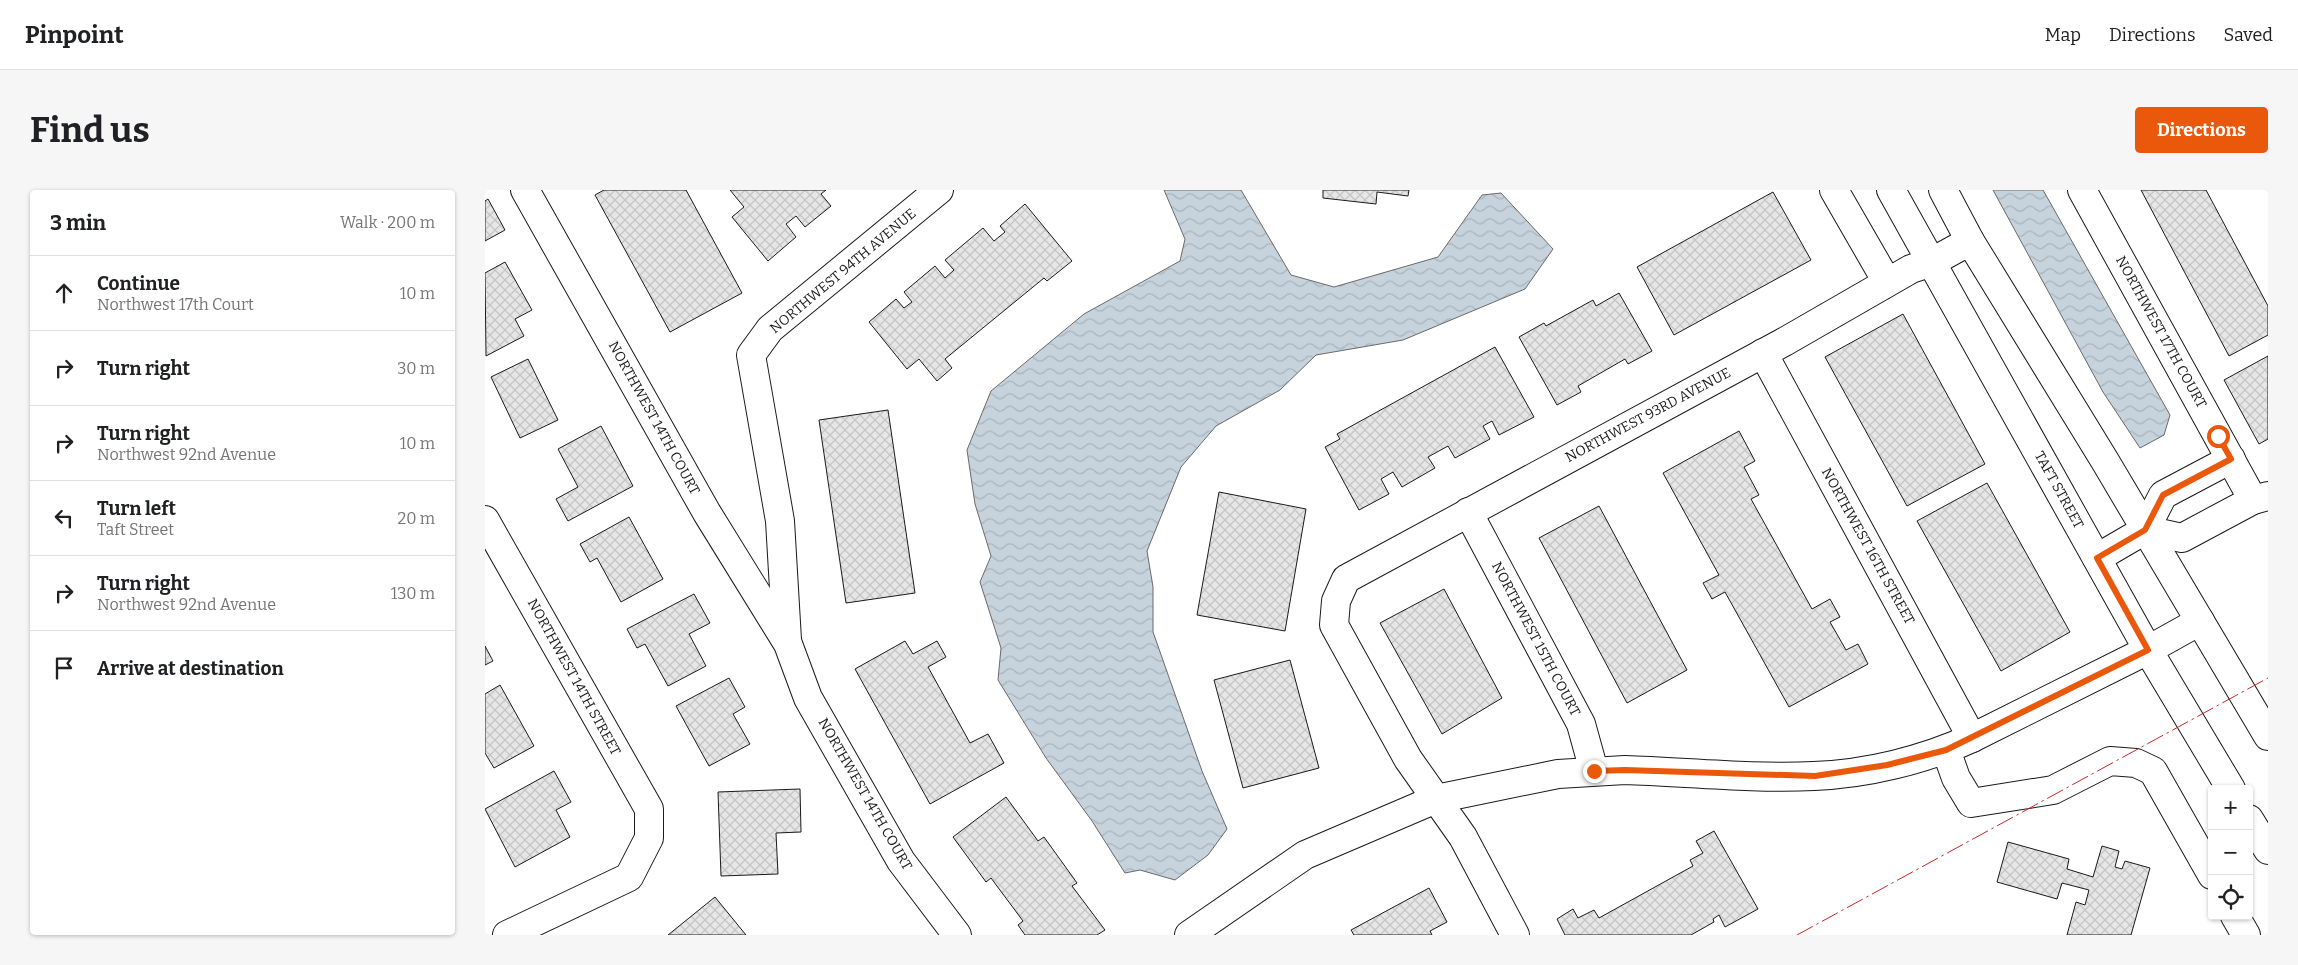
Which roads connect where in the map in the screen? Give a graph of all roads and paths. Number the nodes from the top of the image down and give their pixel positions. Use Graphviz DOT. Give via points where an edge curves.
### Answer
graph roads {
  1 [pos="525,190"];
  2 [pos="939,190"];
  3 [pos="1834,190"];
  4 [pos="1891,190"];
  5 [pos="1943,190"];
  6 [pos="2082,190"];
  7 [pos="1970,241"];
  8 [pos="1932,262"];
  9 [pos="1887,282"];
  10 [pos="1763,353"];
  11 [pos="751,356"];
  12 [pos="2231,459"];
  13 [pos="2261,498"];
  14 [pos="1468,512"];
  15 [pos="485,520"];
  16 [pos="2145,530"];
  17 [pos="2097,558"];
  18 [pos="2200,621"];
  19 [pos="788,644"];
  20 [pos="2148,650"];
  21 [pos="2265,722"];
  22 [pos="1972,738"];
  23 [pos="1946,750"];
  24 [pos="1594,771"];
  25 [pos="2229,785"];
  26 [pos="1436,800"];
  27 [pos="2253,826"];
  28 [pos="2268,850"];
  29 [pos="2208,868"];
  30 [pos="2237,920"];
  31 [pos="507,935"];
  32 [pos="957,935"];
  33 [pos="1189,935"];
  34 [pos="1515,935"];
  35 [pos="2246,935"];
  1 -- 19 [label="street, NORTHWEST 14TH COURT" via="707,513"];
  2 -- 11 [label="street, NORTHWEST 94TH AVENUE" via="771,329"];
  3 -- 9 [label="street"];
  4 -- 8 [label="street, TAFT STREET"];
  5 -- 7 [label="street"];
  6 -- 12 [label="street, NORTHWEST 17TH COURT"];
  7 -- 8 [label="street, NORTHWEST 93RD AVENUE"];
  7 -- 16 [label="street"];
  8 -- 9 [label="street, NORTHWEST 93RD AVENUE"];
  8 -- 17 [label="street, TAFT STREET"];
  9 -- 10 [label="street, NORTHWEST 93RD AVENUE"];
  10 -- 14 [label="street, NORTHWEST 93RD AVENUE"];
  10 -- 22 [label="street, NORTHWEST 16TH STREET"];
  11 -- 19 [label="street, NORTHWEST 14TH COURT" via="780,521"];
  12 -- 13 [label="street, NORTHWEST 17TH COURT"];
  12 -- 16 [label="street" via="2163,495"];
  13 -- 16 [label="street" via="2182,538"];
  14 -- 24 [label="street, NORTHWEST 15TH COURT" via="1581,724"];
  14 -- 26 [label="street, NORTHWEST 93RD AVENUE" via="1346,579 1336,601 1334,625 1408,760"];
  15 -- 31 [label="street, NORTHWEST 14TH STREET" via="649,809 649,838 629,877"];
  16 -- 17 [label="street"];
  16 -- 18 [label="street"];
  17 -- 20 [label="street, TAFT STREET"];
  18 -- 20 [label="street"];
  18 -- 21 [label="street"];
  19 -- 32 [label="street, NORTHWEST 14TH COURT" via="808,698 901,861"];
  20 -- 22 [label="street"];
  20 -- 25 [label="street, TAFT STREET"];
  22 -- 23 [label="street"];
  23 -- 24 [label="street" via="1887,765 1815,776"];
  23 -- 29 [label="street" via="1956,778 1971,803 2053,790 2110,761 2136,763 2153,772"];
  24 -- 26 [label="street" via="1558,774"];
  26 -- 33 [label="street" via="1305,855"];
  26 -- 34 [label="street" via="1463,837"];
  27 -- 28 [label="street"];
  30 -- 35 [label="street"];
}
